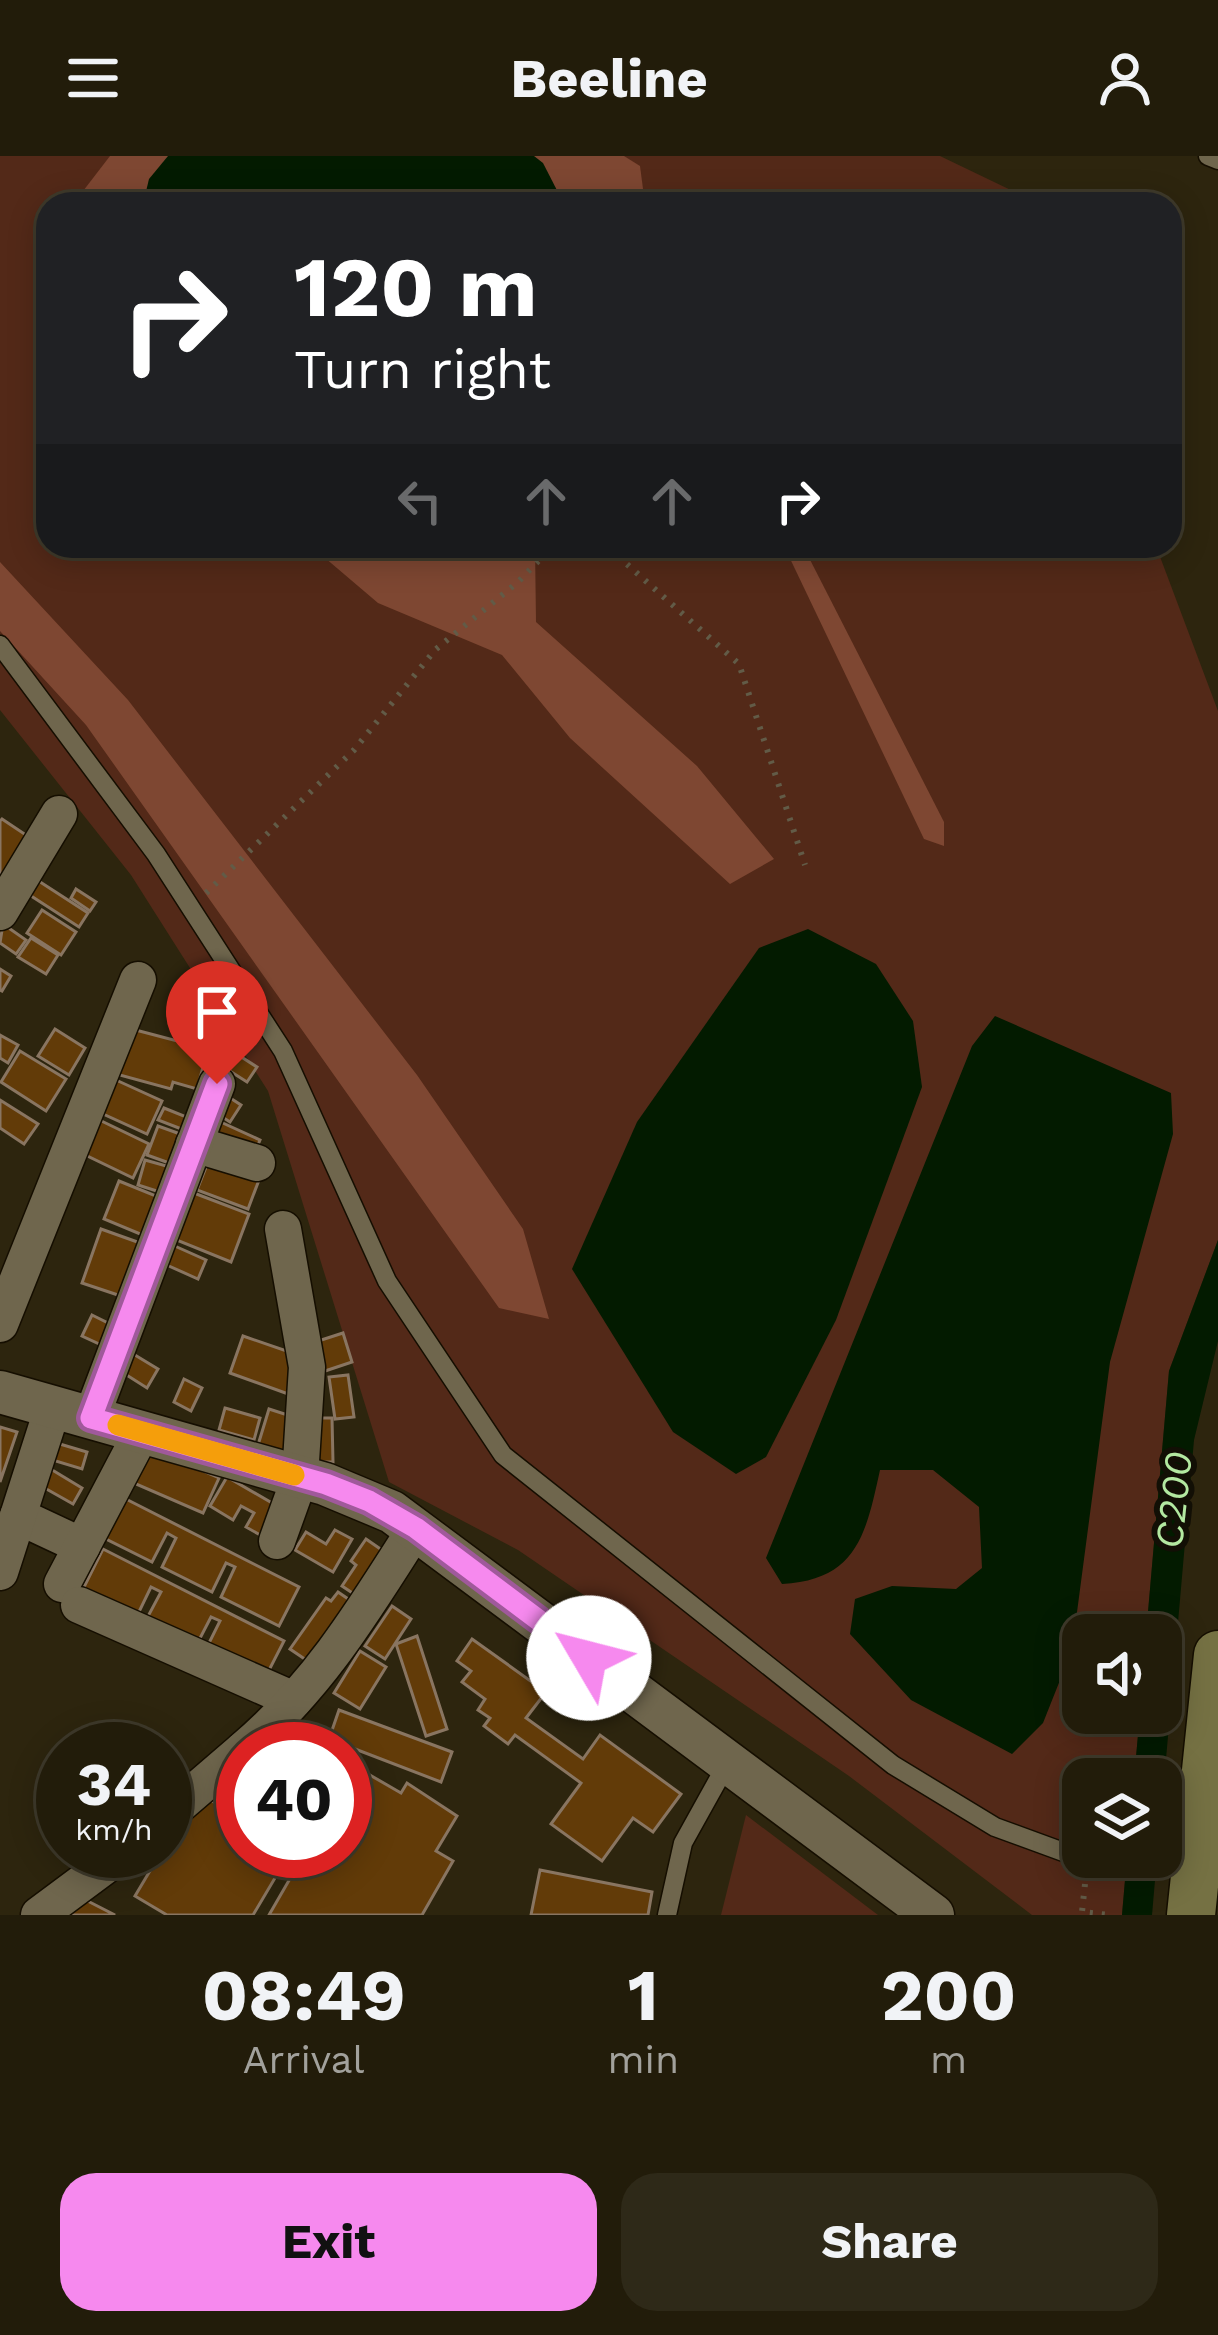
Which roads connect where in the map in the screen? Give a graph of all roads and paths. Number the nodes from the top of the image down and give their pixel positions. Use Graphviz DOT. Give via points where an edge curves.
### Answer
graph roads {
  1 [pos="1208,156"];
  2 [pos="1218,160"];
  3 [pos="540,558"];
  4 [pos="620,558"];
  5 [pos="0,645"];
  6 [pos="59,814"];
  7 [pos="805,865"];
  8 [pos="191,908"];
  9 [pos="0,912"];
  10 [pos="138,980"];
  11 [pos="217,1084"];
  12 [pos="194,1144"];
  13 [pos="257,1163"];
  14 [pos="283,1229"];
  15 [pos="0,1324"];
  16 [pos="0,1391"];
  17 [pos="72,1412"];
  18 [pos="142,1432"];
  19 [pos="300,1477"];
  20 [pos="416,1528"];
  21 [pos="277,1540"];
  22 [pos="7,1544"];
  23 [pos="82,1546"];
  24 [pos="1218,1655"];
  25 [pos="294,1700"];
  26 [pos="272,1722"];
  27 [pos="728,1762"];
  28 [pos="216,1774"];
  29 [pos="192,1794"];
  30 [pos="1062,1852"];
  31 [pos="89,1878"];
  32 [pos="1082,1912"];
  33 [pos="39,1915"];
  34 [pos="667,1915"];
  35 [pos="933,1915"];
  36 [pos="1110,1915"];
  37 [pos="1191,1915"];
  1 -- 2 [label="lane"];
  3 -- 8 [label="path" via="435,650 354,750"];
  4 -- 7 [label="path" via="739,664"];
  5 -- 8 [label="lane"];
  6 -- 9 [label="street"];
  8 -- 30 [label="lane" via="284,1051 387,1281 503,1455 893,1765 994,1827"];
  10 -- 15 [label="street"];
  11 -- 12 [label="street"];
  12 -- 13 [label="street"];
  12 -- 17 [label="street"];
  14 -- 19 [label="street" via="307,1367"];
  16 -- 17 [label="street"];
  17 -- 18 [label="street"];
  17 -- 22 [label="street"];
  18 -- 19 [label="street"];
  18 -- 23 [label="street"];
  19 -- 20 [label="street"];
  19 -- 21 [label="street"];
  20 -- 25 [label="street" via="341,1647"];
  20 -- 27 [label="street"];
  22 -- 23 [label="street"];
  23 -- 25 [label="street" via="71,1595"];
  24 -- 37 [label="main road"];
  25 -- 26 [label="street"];
  27 -- 34 [label="lane" via="683,1843"];
  27 -- 35 [label="street"];
  28 -- 29 [label="street"];
  31 -- 33 [label="street"];
  32 -- 36 [label="path"];
}
